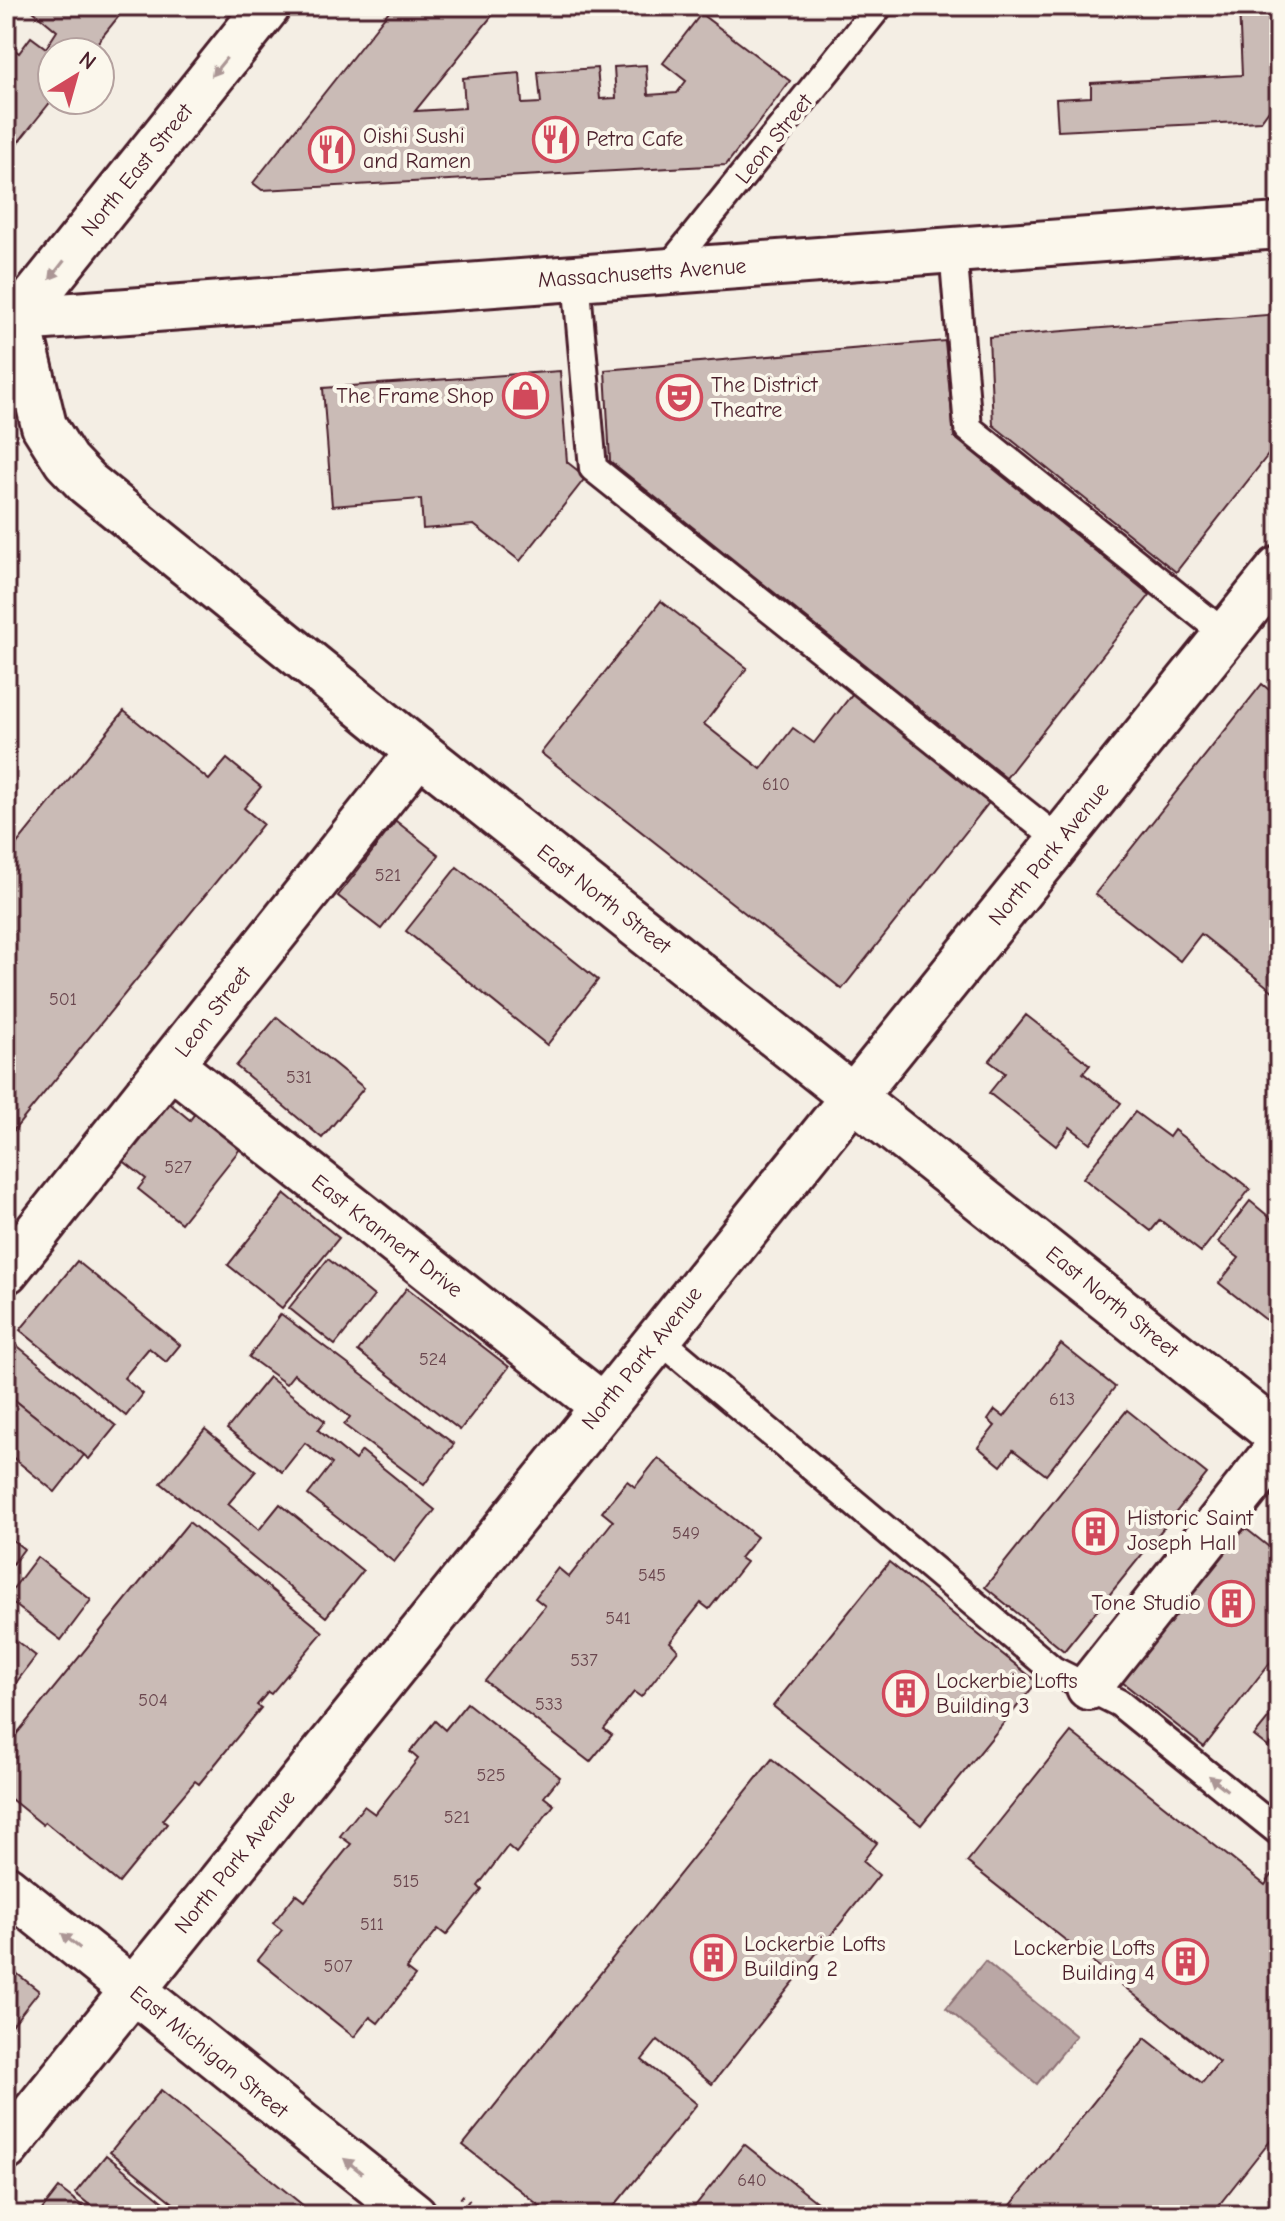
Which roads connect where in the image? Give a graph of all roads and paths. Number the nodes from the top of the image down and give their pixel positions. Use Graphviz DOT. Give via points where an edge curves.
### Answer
graph roads {
  1 [pos="268,6"];
  2 [pos="879,6"];
  3 [pos="1279,226"];
  4 [pos="953,250"];
  5 [pos="666,271"];
  6 [pos="576,278"];
  7 [pos="9,320"];
  8 [pos="1279,569"];
  9 [pos="1226,635"];
  10 [pos="419,752"];
  11 [pos="1060,841"];
  12 [pos="171,1065"];
  13 [pos="853,1096"];
  14 [pos="6,1271"];
  15 [pos="658,1338"];
  16 [pos="603,1406"];
  17 [pos="1279,1436"];
  18 [pos="1279,1447"];
  19 [pos="1089,1687"];
  20 [pos="1279,1832"];
  21 [pos="6,1888"];
  22 [pos="132,1991"];
  23 [pos="6,2148"];
  24 [pos="413,2215"];
  1 -- 7 [label="main road, North East Street, one-way"];
  2 -- 5 [label="lane, Leon Street"];
  3 -- 4 [label="main road, Massachusetts Avenue"];
  4 -- 5 [label="main road, Massachusetts Avenue"];
  4 -- 9 [label="lane" via="968,428"];
  5 -- 6 [label="main road, Massachusetts Avenue"];
  6 -- 7 [label="main road, Massachusetts Avenue"];
  6 -- 11 [label="lane" via="593,468"];
  7 -- 10 [label="main road, East North Street" via="44,426 66,461"];
  8 -- 9 [label="main road, North Park Avenue"];
  9 -- 11 [label="main road, North Park Avenue"];
  10 -- 12 [label="main road, Leon Street"];
  10 -- 13 [label="main road, East North Street"];
  11 -- 13 [label="main road, North Park Avenue"];
  12 -- 14 [label="main road, Leon Street"];
  12 -- 16 [label="main road, East Krannert Drive"];
  13 -- 15 [label="main road, North Park Avenue"];
  13 -- 17 [label="main road, East North Street"];
  15 -- 16 [label="main road, North Park Avenue"];
  15 -- 19 [label="lane" via="1053,1670"];
  16 -- 22 [label="main road, North Park Avenue"];
  18 -- 19 [label="main road"];
  20 -- 19 [label="lane, one-way" via="1119,1703"];
  22 -- 21 [label="main road, East Michigan Street, one-way"];
  22 -- 23 [label="main road, North Park Avenue"];
  24 -- 22 [label="main road, East Michigan Street, one-way"];
}
